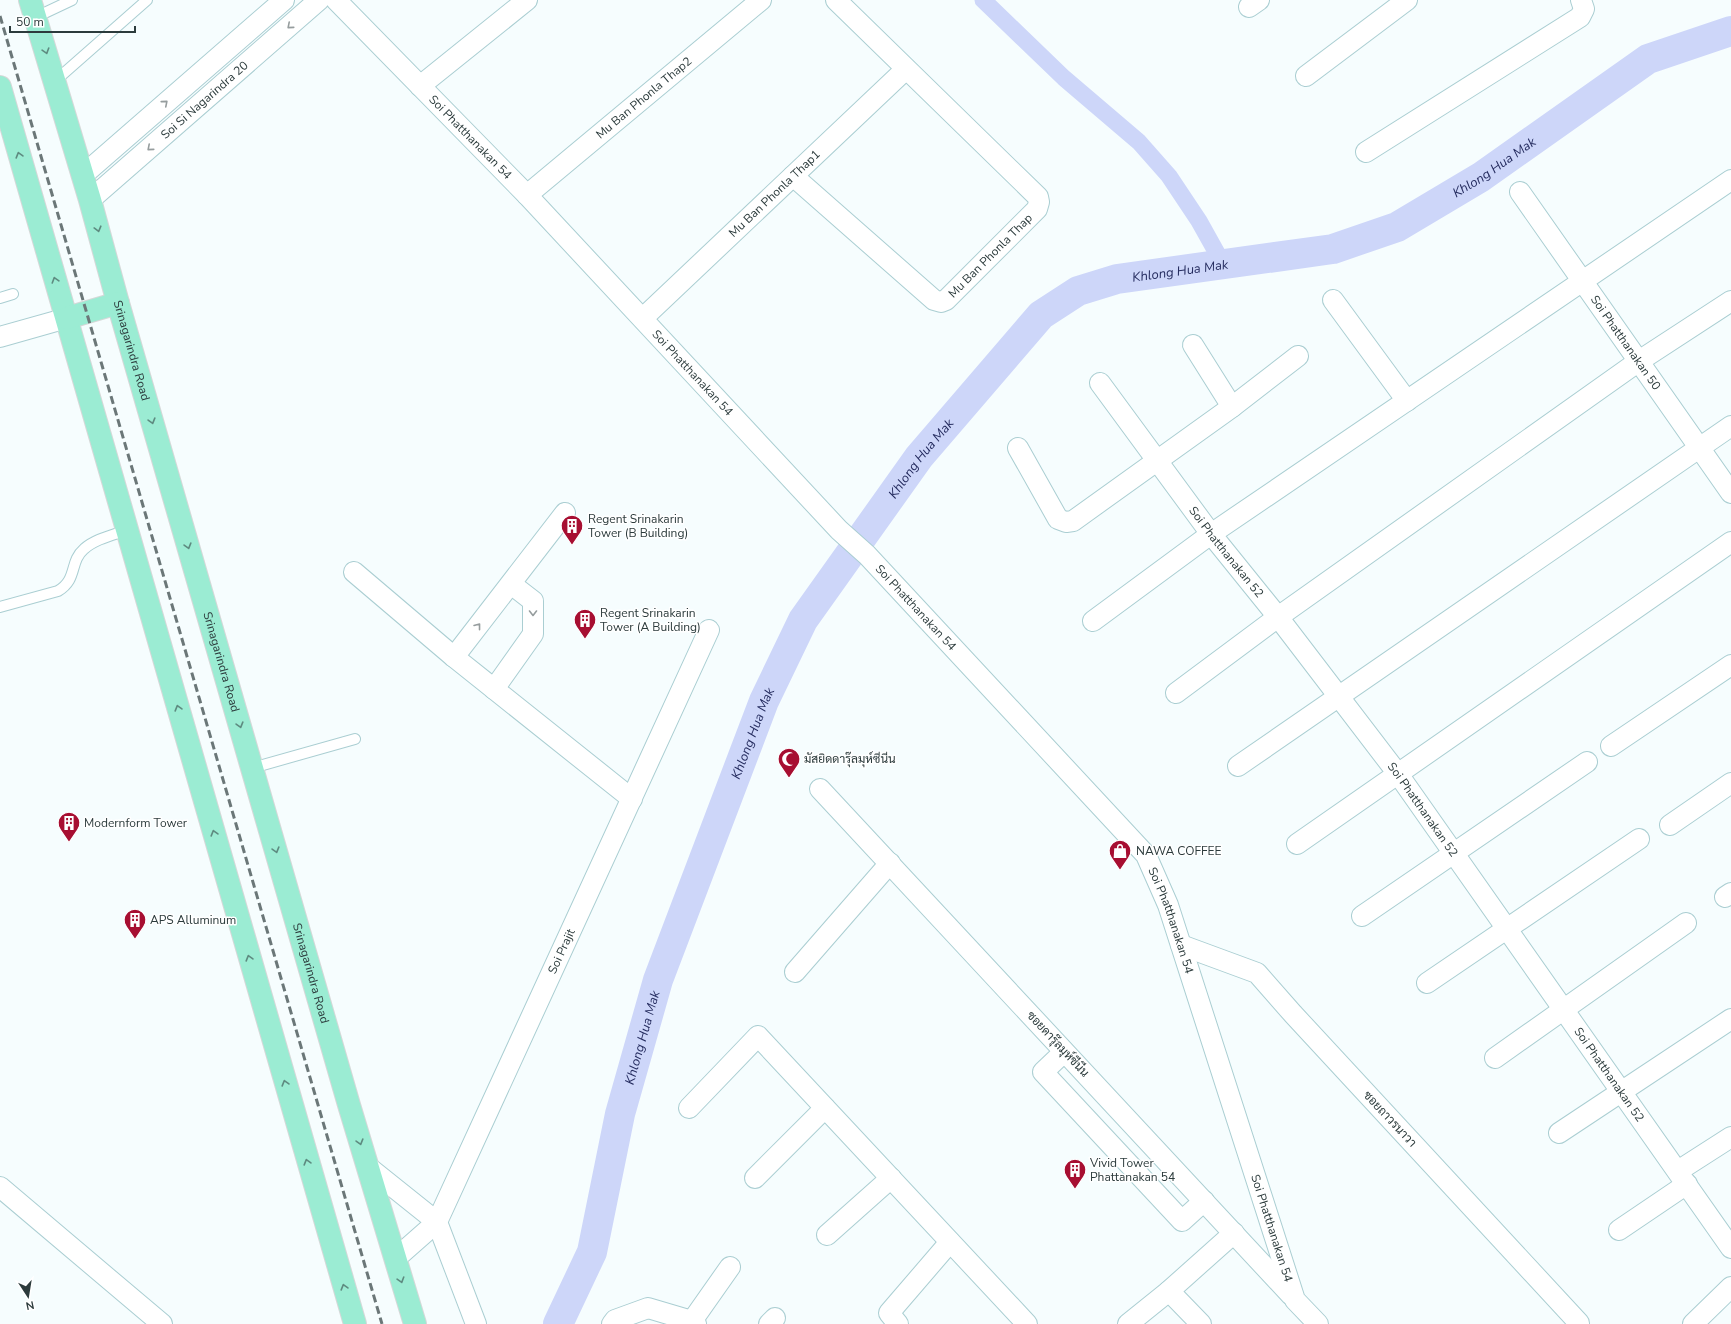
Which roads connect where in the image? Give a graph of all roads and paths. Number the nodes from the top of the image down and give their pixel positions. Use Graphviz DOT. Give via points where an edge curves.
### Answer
graph roads {
  1 [pos="72,0"];
  2 [pos="147,0"];
  3 [pos="284,0"];
  4 [pos="319,0"];
  5 [pos="336,0"];
  6 [pos="527,0"];
  7 [pos="760,0"];
  8 [pos="836,0"];
  9 [pos="1407,0"];
  10 [pos="1581,0"];
  11 [pos="33,9"];
  12 [pos="906,69"];
  13 [pos="1306,76"];
  14 [pos="54,81"];
  15 [pos="420,86"];
  16 [pos="0,87"];
  17 [pos="1366,152"];
  18 [pos="82,175"];
  19 [pos="793,176"];
  20 [pos="1731,180"];
  21 [pos="1520,192"];
  22 [pos="528,195"];
  23 [pos="90,200"];
  24 [pos="1583,280"];
  25 [pos="12,294"];
  26 [pos="0,298"];
  27 [pos="1333,300"];
  28 [pos="1731,301"];
  29 [pos="118,303"];
  30 [pos="66,318"];
  31 [pos="643,318"];
  32 [pos="0,337"];
  33 [pos="1192,345"];
  34 [pos="1298,356"];
  35 [pos="1639,361"];
  36 [pos="1100,383"];
  37 [pos="1407,400"];
  38 [pos="1232,407"];
  39 [pos="1731,426"];
  40 [pos="1699,447"];
  41 [pos="1018,448"];
  42 [pos="1157,460"];
  43 [pos="1731,494"];
  44 [pos="566,513"];
  45 [pos="127,530"];
  46 [pos="1211,534"];
  47 [pos="1731,542"];
  48 [pos="354,572"];
  49 [pos="511,584"];
  50 [pos="0,607"];
  51 [pos="1278,617"];
  52 [pos="1093,621"];
  53 [pos="709,630"];
  54 [pos="454,657"];
  55 [pos="1731,665"];
  56 [pos="494,689"];
  57 [pos="1176,693"];
  58 [pos="1339,696"];
  59 [pos="355,739"];
  60 [pos="1611,746"];
  61 [pos="1587,762"];
  62 [pos="1238,766"];
  63 [pos="252,768"];
  64 [pos="1398,774"];
  65 [pos="1731,782"];
  66 [pos="820,789"];
  67 [pos="632,799"];
  68 [pos="1670,825"];
  69 [pos="1639,839"];
  70 [pos="1297,844"];
  71 [pos="1454,853"];
  72 [pos="890,863"];
  73 [pos="1362,916"];
  74 [pos="1686,922"];
  75 [pos="1507,928"];
  76 [pos="1181,945"];
  77 [pos="795,972"];
  78 [pos="1427,983"];
  79 [pos="1564,1009"];
  80 [pos="1731,1019"];
  81 [pos="1064,1052"];
  82 [pos="1495,1058"];
  83 [pos="1622,1092"];
  84 [pos="689,1108"];
  85 [pos="825,1108"];
  86 [pos="1559,1133"];
  87 [pos="1731,1137"];
  88 [pos="367,1166"];
  89 [pos="755,1178"];
  90 [pos="891,1178"];
  91 [pos="1682,1178"];
  92 [pos="0,1187"];
  93 [pos="1204,1201"];
  94 [pos="437,1222"];
  95 [pos="1620,1230"];
  96 [pos="1234,1233"];
  97 [pos="827,1235"];
  98 [pos="950,1242"];
  99 [pos="1730,1245"];
  100 [pos="395,1259"];
  101 [pos="730,1267"];
  102 [pos="1731,1287"];
  103 [pos="1169,1291"];
  104 [pos="1295,1300"];
  105 [pos="1018,1321"];
  106 [pos="694,1322"];
  107 [pos="353,1323"];
  108 [pos="414,1323"];
  109 [pos="1579,1323"];
  110 [pos="162,1324"];
  111 [pos="476,1324"];
  112 [pos="612,1324"];
  113 [pos="898,1324"];
  114 [pos="1128,1324"];
  115 [pos="1201,1324"];
  116 [pos="1318,1324"];
  117 [pos="1693,1324"];
  1 -- 11 [label="lane"];
  2 -- 14 [label="lane"];
  18 -- 3 [label="street, Soi Si Nagarindra 20, one-way"];
  4 -- 23 [label="street, Soi Si Nagarindra 20, one-way"];
  5 -- 15 [label="street, Soi Phatthanakan 54"];
  6 -- 15 [label="street"];
  7 -- 22 [label="street, Mu Ban Phonla Thap2"];
  8 -- 12 [label="street, Mu Ban Phonla Thap"];
  9 -- 13 [label="street"];
  10 -- 17 [label="street" via="1584,9 1580,17"];
  11 -- 14 [label="main road, Srinagarindra Road, one-way"];
  12 -- 19 [label="street, Mu Ban Phonla Thap1"];
  12 -- 19 [label="street, Mu Ban Phonla Thap" via="1038,198 1039,202 1038,209 946,300 934,300"];
  14 -- 18 [label="main road, Srinagarindra Road"];
  15 -- 22 [label="street, Soi Phatthanakan 54"];
  30 -- 16 [label="main road, one-way"];
  18 -- 23 [label="main road, Srinagarindra Road"];
  19 -- 31 [label="street, Mu Ban Phonla Thap1"];
  20 -- 24 [label="street"];
  21 -- 24 [label="street, Soi Phatthanakan 50"];
  22 -- 31 [label="street, Soi Phatthanakan 54"];
  23 -- 29 [label="main road, Srinagarindra Road, one-way"];
  24 -- 35 [label="street, Soi Phatthanakan 50"];
  24 -- 37 [label="street"];
  25 -- 26 [label="lane"];
  27 -- 37 [label="street"];
  28 -- 35 [label="street"];
  29 -- 30 [label="main road"];
  29 -- 63 [label="main road, Srinagarindra Road, one-way"];
  30 -- 32 [label="street"];
  30 -- 45 [label="main road"];
  31 -- 76 [label="street, Soi Phatthanakan 54" via="1146,855 1168,905"];
  33 -- 38 [label="street"];
  34 -- 38 [label="street"];
  35 -- 40 [label="street, Soi Phatthanakan 50"];
  35 -- 51 [label="street"];
  36 -- 42 [label="street, Soi Phatthanakan 52"];
  37 -- 46 [label="street"];
  38 -- 42 [label="street"];
  39 -- 40 [label="street"];
  40 -- 43 [label="street, Soi Phatthanakan 50"];
  40 -- 58 [label="street"];
  41 -- 42 [label="street" via="1058,519 1066,522 1073,521"];
  42 -- 46 [label="street, Soi Phatthanakan 52"];
  44 -- 49 [label="street"];
  45 -- 50 [label="lane" via="97,541 84,549 77,557 66,586"];
  107 -- 45 [label="main road, one-way"];
  46 -- 51 [label="street, Soi Phatthanakan 52"];
  46 -- 52 [label="street"];
  47 -- 64 [label="street"];
  48 -- 54 [label="street"];
  54 -- 49 [label="street, one-way"];
  49 -- 56 [label="street, one-way" via="533,601 533,634"];
  51 -- 57 [label="street"];
  51 -- 58 [label="street, Soi Phatthanakan 52"];
  53 -- 67 [label="street, Soi Prajit"];
  54 -- 56 [label="street"];
  55 -- 60 [label="street"];
  56 -- 67 [label="street"];
  58 -- 62 [label="street"];
  58 -- 64 [label="street, Soi Phatthanakan 52"];
  59 -- 63 [label="lane"];
  61 -- 71 [label="street"];
  63 -- 88 [label="main road, Srinagarindra Road, one-way"];
  64 -- 70 [label="street"];
  64 -- 71 [label="street, Soi Phatthanakan 52"];
  65 -- 68 [label="street"];
  66 -- 72 [label="street, ซอยดารุ๊ลมุห์ซีนีน"];
  67 -- 94 [label="street, Soi Prajit"];
  69 -- 75 [label="street"];
  71 -- 73 [label="street"];
  71 -- 75 [label="street, Soi Phatthanakan 52"];
  72 -- 77 [label="street"];
  72 -- 81 [label="street, ซอยดารุ๊ลมุห์ซีนีน"];
  74 -- 79 [label="street"];
  75 -- 78 [label="street"];
  75 -- 79 [label="street, Soi Phatthanakan 52"];
  76 -- 104 [label="street, Soi Phatthanakan 54"];
  76 -- 109 [label="street, ซอยถาวรนาวา" via="1257,974"];
  79 -- 82 [label="street"];
  79 -- 83 [label="street, Soi Phatthanakan 52"];
  80 -- 83 [label="street"];
  81 -- 93 [label="street, ซอยดารุ๊ลมุห์ซีนีน"];
  81 -- 93 [label="street" via="1042,1072 1182,1221"];
  83 -- 86 [label="street"];
  83 -- 91 [label="street, Soi Phatthanakan 52"];
  84 -- 85 [label="street" via="758,1036"];
  85 -- 89 [label="street"];
  85 -- 90 [label="street"];
  87 -- 91 [label="street"];
  88 -- 94 [label="street"];
  88 -- 100 [label="main road, Srinagarindra Road"];
  90 -- 97 [label="street"];
  90 -- 98 [label="street"];
  91 -- 95 [label="street"];
  91 -- 99 [label="street, Soi Phatthanakan 52"];
  92 -- 110 [label="street"];
  93 -- 96 [label="street, ซอยดารุ๊ลมุห์ซีนีน"];
  94 -- 100 [label="street, Soi Prajit"];
  94 -- 111 [label="street"];
  96 -- 103 [label="street"];
  96 -- 104 [label="street, ซอยดารุ๊ลมุห์ซีนีน"];
  98 -- 105 [label="street"];
  98 -- 113 [label="street" via="889,1313"];
  100 -- 108 [label="main road, Srinagarindra Road, one-way"];
  101 -- 106 [label="street"];
  102 -- 117 [label="street"];
  103 -- 114 [label="street"];
  103 -- 115 [label="street"];
  104 -- 116 [label="street, Soi Phatthanakan 54"];
  106 -- 112 [label="street" via="648,1308 615,1320"];
}
